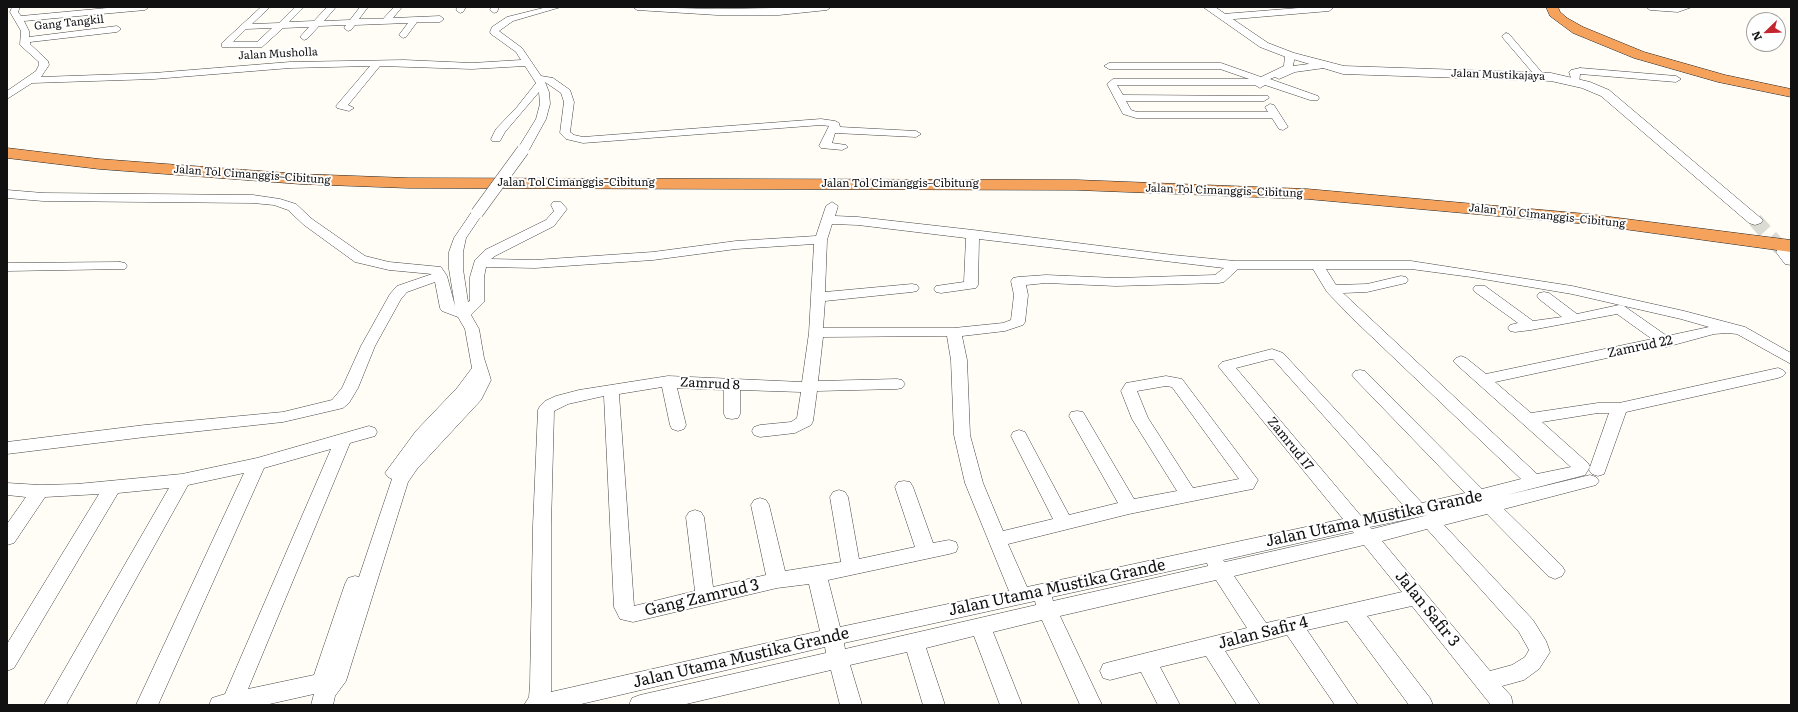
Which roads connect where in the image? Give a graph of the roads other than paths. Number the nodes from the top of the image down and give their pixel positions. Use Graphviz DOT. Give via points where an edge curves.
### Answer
graph roads {
  1 [pos="57,7"];
  2 [pos="145,7"];
  3 [pos="266,7"];
  4 [pos="300,7"];
  5 [pos="332,7"];
  6 [pos="364,7"];
  7 [pos="398,7"];
  8 [pos="523,7"];
  9 [pos="557,7"];
  10 [pos="636,7"];
  11 [pos="827,7"];
  12 [pos="1208,7"];
  13 [pos="1650,7"];
  14 [pos="1688,7"];
  15 [pos="1329,8"];
  16 [pos="1560,10"];
  17 [pos="16,13"];
  18 [pos="532,13"];
  19 [pos="1223,17"];
  20 [pos="421,18"];
  21 [pos="440,19"];
  22 [pos="386,21"];
  23 [pos="316,24"];
  24 [pos="281,26"];
  25 [pos="349,26"];
  26 [pos="244,27"];
  27 [pos="116,29"];
  28 [pos="403,35"];
  29 [pos="1506,36"];
  30 [pos="304,37"];
  31 [pos="24,40"];
  32 [pos="1290,55"];
  33 [pos="378,63"];
  34 [pos="527,63"];
  35 [pos="1152,65"];
  36 [pos="1109,66"];
  37 [pos="1324,66"];
  38 [pos="1541,77"];
  39 [pos="1676,79"];
  40 [pos="30,80"];
  41 [pos="539,80"];
  42 [pos="1160,81"];
  43 [pos="1264,81"];
  44 [pos="1576,82"];
  45 [pos="1791,88"];
  46 [pos="1791,93"];
  47 [pos="7,96"];
  48 [pos="1119,98"];
  49 [pos="1168,98"];
  50 [pos="1264,98"];
  51 [pos="1314,98"];
  52 [pos="350,108"];
  53 [pos="1177,115"];
  54 [pos="1275,115"];
  55 [pos="1182,127"];
  56 [pos="1283,127"];
  57 [pos="834,130"];
  58 [pos="916,134"];
  59 [pos="496,139"];
  60 [pos="7,140"];
  61 [pos="842,147"];
  62 [pos="7,153"];
  63 [pos="7,194"];
  64 [pos="558,205"];
  65 [pos="832,206"];
  66 [pos="829,220"];
  67 [pos="1755,220"];
  68 [pos="1791,233"];
  69 [pos="973,234"];
  70 [pos="822,240"];
  71 [pos="1789,253"];
  72 [pos="480,263"];
  73 [pos="1235,265"];
  74 [pos="120,266"];
  75 [pos="1318,266"];
  76 [pos="7,267"];
  77 [pos="440,276"];
  78 [pos="1401,280"];
  79 [pos="912,288"];
  80 [pos="941,289"];
  81 [pos="1332,289"];
  82 [pos="1480,289"];
  83 [pos="1544,296"];
  84 [pos="818,297"];
  85 [pos="463,314"];
  86 [pos="1574,319"];
  87 [pos="1531,326"];
  88 [pos="1515,328"];
  89 [pos="1734,329"];
  90 [pos="954,332"];
  91 [pos="816,333"];
  92 [pos="1666,342"];
  93 [pos="1791,359"];
  94 [pos="1461,361"];
  95 [pos="1787,372"];
  96 [pos="1360,375"];
  97 [pos="1483,380"];
  98 [pos="668,382"];
  99 [pos="732,384"];
  100 [pos="897,384"];
  101 [pos="809,386"];
  102 [pos="611,389"];
  103 [pos="1619,408"];
  104 [pos="732,414"];
  105 [pos="1077,416"];
  106 [pos="1528,419"];
  107 [pos="678,425"];
  108 [pos="760,431"];
  109 [pos="369,432"];
  110 [pos="1019,436"];
  111 [pos="343,440"];
  112 [pos="7,448"];
  113 [pos="257,464"];
  114 [pos="1587,472"];
  115 [pos="182,480"];
  116 [pos="1534,481"];
  117 [pos="112,487"];
  118 [pos="904,488"];
  119 [pos="7,489"];
  120 [pos="40,492"];
  121 [pos="1188,495"];
  122 [pos="839,497"];
  123 [pos="1484,501"];
  124 [pos="760,505"];
  125 [pos="1129,507"];
  126 [pos="1424,515"];
  127 [pos="695,517"];
  128 [pos="1064,522"];
  129 [pos="1362,530"];
  130 [pos="7,538"];
  131 [pos="998,540"];
  132 [pos="950,547"];
  133 [pos="926,551"];
  134 [pos="1210,555"];
  135 [pos="851,568"];
  136 [pos="1221,571"];
  137 [pos="1555,571"];
  138 [pos="817,575"];
  139 [pos="777,580"];
  140 [pos="1030,594"];
  141 [pos="705,596"];
  142 [pos="1417,597"];
  143 [pos="1049,611"];
  144 [pos="1352,612"];
  145 [pos="1292,625"];
  146 [pos="980,627"];
  147 [pos="1261,633"];
  148 [pos="832,637"];
  149 [pos="914,642"];
  150 [pos="1211,646"];
  151 [pos="839,660"];
  152 [pos="1146,661"];
  153 [pos="7,662"];
  154 [pos="1110,671"];
  155 [pos="1487,681"];
  156 [pos="326,690"];
  157 [pos="1503,703"];
  158 [pos="226,704"];
  159 [pos="55,705"];
  160 [pos="147,705"];
  161 [pos="537,705"];
  162 [pos="640,705"];
  163 [pos="851,705"];
  164 [pos="934,705"];
  165 [pos="1011,705"];
  166 [pos="1091,705"];
  167 [pos="1169,705"];
  168 [pos="1248,705"];
  169 [pos="1347,705"];
  170 [pos="1422,705"];
  1 -- 17 [label="street"];
  2 -- 17 [label="street"];
  3 -- 26 [label="street"];
  4 -- 24 [label="street"];
  5 -- 23 [label="street"];
  6 -- 25 [label="street"];
  7 -- 22 [label="street"];
  8 -- 18 [label="street"];
  9 -- 18 [label="street"];
  10 -- 11 [label="street" via="717,12 779,12"];
  12 -- 19 [label="street, Jalan Mustikajaya"];
  13 -- 14 [label="street"];
  15 -- 19 [label="street"];
  16 -- 45 [label="highway" via="1612,39 1647,53 1723,74"];
  16 -- 46 [label="highway" via="1578,30 1639,55 1723,79"];
  17 -- 31 [label="street" via="25,31"];
  18 -- 34 [label="street" via="501,24 494,32 519,50"];
  19 -- 32 [label="street, Jalan Mustikajaya" via="1264,45"];
  20 -- 21 [label="street"];
  20 -- 22 [label="street"];
  20 -- 28 [label="street"];
  22 -- 25 [label="street"];
  23 -- 24 [label="street"];
  23 -- 25 [label="street"];
  23 -- 30 [label="street"];
  24 -- 26 [label="street"];
  24 -- 26 [label="street" via="261,44 225,46"];
  27 -- 31 [label="street, Gang Tangkil"];
  29 -- 38 [label="street"];
  31 -- 40 [label="street" via="28,49 44,65 40,73"];
  32 -- 37 [label="street, Jalan Mustikajaya"];
  32 -- 43 [label="street" via="1288,67 1265,78"];
  33 -- 34 [label="street, Jalan Musholla" via="472,66"];
  33 -- 40 [label="street, Jalan Musholla" via="290,65 154,76"];
  33 -- 52 [label="street" via="341,106"];
  34 -- 41 [label="street"];
  35 -- 36 [label="street"];
  35 -- 42 [label="street"];
  35 -- 43 [label="street" via="1221,66"];
  37 -- 38 [label="street, Jalan Mustikajaya" via="1348,71"];
  37 -- 43 [label="street" via="1293,69"];
  38 -- 44 [label="street, Jalan Mustikajaya"];
  39 -- 44 [label="street" via="1580,71 1574,72"];
  40 -- 47 [label="street"];
  41 -- 57 [label="street" via="550,80 566,92 570,102 565,134 583,140 821,122 831,122 835,125"];
  41 -- 59 [label="street" via="521,109 500,131"];
  41 -- 85 [label="street, bridge" via="545,104 541,119 523,150 460,238 456,252 456,269"];
  42 -- 43 [label="street"];
  42 -- 48 [label="street" via="1114,81 1112,84"];
  42 -- 49 [label="street"];
  43 -- 50 [label="street" via="1260,87"];
  43 -- 51 [label="street"];
  44 -- 67 [label="street, Jalan Mustikajaya" via="1605,93"];
  48 -- 49 [label="street"];
  48 -- 53 [label="street" via="1131,114"];
  49 -- 50 [label="street"];
  49 -- 53 [label="street"];
  50 -- 54 [label="street"];
  53 -- 54 [label="street"];
  53 -- 55 [label="street"];
  54 -- 56 [label="street"];
  57 -- 58 [label="street"];
  57 -- 61 [label="street" via="830,133 825,146"];
  60 -- 68 [label="highway, Jalan Tol Cimanggis–Cibitung" via="222,162 397,170 1074,174 1305,182 1571,204"];
  62 -- 71 [label="highway, Jalan Tol Cimanggis–Cibitung" via="138,167 308,180 408,183 1077,186 1307,194 1587,219"];
  63 -- 77 [label="street" via="42,197 253,199 276,202 292,207 308,222 360,259 389,266 436,270"];
  64 -- 72 [label="street" via="560,212 550,223 490,253"];
  65 -- 66 [label="street"];
  66 -- 69 [label="street"];
  66 -- 70 [label="street"];
  69 -- 73 [label="street"];
  69 -- 80 [label="street" via="971,285"];
  70 -- 72 [label="street" via="736,245 653,256 535,264"];
  70 -- 84 [label="street"];
  72 -- 85 [label="street" via="477,302"];
  73 -- 75 [label="street"];
  73 -- 90 [label="street" via="1219,279 1116,282 1020,280 1017,282 1021,295 1018,322 1006,328"];
  74 -- 76 [label="street"];
  75 -- 81 [label="street"];
  75 -- 89 [label="street" via="1411,265 1471,273 1572,290"];
  77 -- 85 [label="street" via="447,308"];
  77 -- 112 [label="street" via="402,289 395,297 368,346 350,388 338,404 283,417"];
  78 -- 81 [label="street" via="1367,288"];
  79 -- 84 [label="street"];
  81 -- 116 [label="street"];
  82 -- 87 [label="street"];
  83 -- 86 [label="street"];
  84 -- 91 [label="street"];
  85 -- 156 [label="street" via="472,329 479,369 453,411 414,444 396,469 395,481"];
  86 -- 87 [label="street"];
  86 -- 92 [label="street" via="1619,309"];
  87 -- 88 [label="street"];
  89 -- 92 [label="street, Zamrud 22" via="1714,330"];
  89 -- 93 [label="street, Zamrud 22"];
  90 -- 91 [label="street"];
  90 -- 131 [label="street" via="959,360 962,435 974,483"];
  91 -- 101 [label="street"];
  92 -- 97 [label="street, Zamrud 22"];
  94 -- 97 [label="street"];
  95 -- 103 [label="street"];
  96 -- 123 [label="street"];
  97 -- 106 [label="street"];
  98 -- 99 [label="street, Zamrud 8"];
  98 -- 102 [label="street, Zamrud 8"];
  98 -- 107 [label="street"];
  99 -- 101 [label="street, Zamrud 8" via="788,388"];
  99 -- 104 [label="street"];
  100 -- 101 [label="street, Zamrud 8"];
  101 -- 108 [label="street" via="805,421 795,427"];
  102 -- 141 [label="street, Gang Zamrud 3" via="624,606 627,613 634,614"];
  102 -- 161 [label="street, Zamrud 8" via="562,400 546,410 541,685"];
  103 -- 106 [label="street" via="1598,408"];
  103 -- 114 [label="street"];
  105 -- 125 [label="street"];
  106 -- 114 [label="street"];
  109 -- 111 [label="street"];
  110 -- 128 [label="street"];
  111 -- 113 [label="street"];
  111 -- 158 [label="street"];
  113 -- 115 [label="street"];
  113 -- 160 [label="street"];
  114 -- 116 [label="street, Jalan Utama Mustika Grande"];
  114 -- 123 [label="street, Jalan Utama Mustika Grande"];
  115 -- 117 [label="street"];
  115 -- 159 [label="street"];
  116 -- 123 [label="street, Jalan Utama Mustika Grande"];
  117 -- 120 [label="street"];
  117 -- 153 [label="street"];
  118 -- 133 [label="street"];
  119 -- 120 [label="street"];
  120 -- 130 [label="street"];
  121 -- 121 [label="street" via="1247,484 1249,480 1178,383 1166,381 1132,387 1129,391 1140,419"];
  121 -- 125 [label="street"];
  122 -- 135 [label="street"];
  123 -- 126 [label="street, Jalan Utama Mustika Grande"];
  123 -- 137 [label="street"];
  124 -- 139 [label="street"];
  125 -- 128 [label="street"];
  126 -- 129 [label="street, Jalan Utama Mustika Grande"];
  126 -- 129 [label="street, Zamrud 17" via="1278,356 1272,354 1227,365"];
  126 -- 155 [label="street" via="1526,626 1536,641 1540,652 1532,663 1517,673"];
  127 -- 141 [label="street"];
  128 -- 131 [label="street"];
  129 -- 134 [label="street, Jalan Utama Mustika Grande"];
  129 -- 136 [label="street, Jalan Utama Mustika Grande"];
  129 -- 142 [label="street, Jalan Safir 3"];
  131 -- 140 [label="street"];
  132 -- 133 [label="street, Gang Zamrud 3"];
  133 -- 135 [label="street, Gang Zamrud 3"];
  134 -- 136 [label="street"];
  134 -- 140 [label="street, Jalan Utama Mustika Grande"];
  135 -- 138 [label="street, Gang Zamrud 3"];
  136 -- 143 [label="street, Jalan Utama Mustika Grande"];
  136 -- 147 [label="street"];
  138 -- 139 [label="street, Gang Zamrud 3"];
  138 -- 148 [label="street"];
  139 -- 141 [label="street, Gang Zamrud 3"];
  140 -- 143 [label="street"];
  140 -- 148 [label="street, Jalan Utama Mustika Grande"];
  142 -- 144 [label="street, Jalan Safir 4"];
  142 -- 155 [label="street, Jalan Safir 3"];
  143 -- 146 [label="street, Jalan Utama Mustika Grande"];
  143 -- 166 [label="street"];
  144 -- 145 [label="street, Jalan Safir 4"];
  144 -- 170 [label="street"];
  145 -- 147 [label="street, Jalan Safir 4"];
  145 -- 169 [label="street"];
  146 -- 149 [label="street, Jalan Utama Mustika Grande"];
  146 -- 165 [label="street"];
  147 -- 150 [label="street, Jalan Safir 4"];
  148 -- 151 [label="street"];
  148 -- 161 [label="street, Jalan Utama Mustika Grande"];
  149 -- 151 [label="street, Jalan Utama Mustika Grande"];
  149 -- 164 [label="street"];
  150 -- 152 [label="street, Jalan Safir 4"];
  150 -- 168 [label="street"];
  151 -- 162 [label="street, Jalan Utama Mustika Grande"];
  151 -- 163 [label="street"];
  152 -- 154 [label="street, Jalan Safir 4"];
  152 -- 167 [label="street"];
  155 -- 157 [label="street, Jalan Safir 3"];
  156 -- 158 [label="street"];
}
